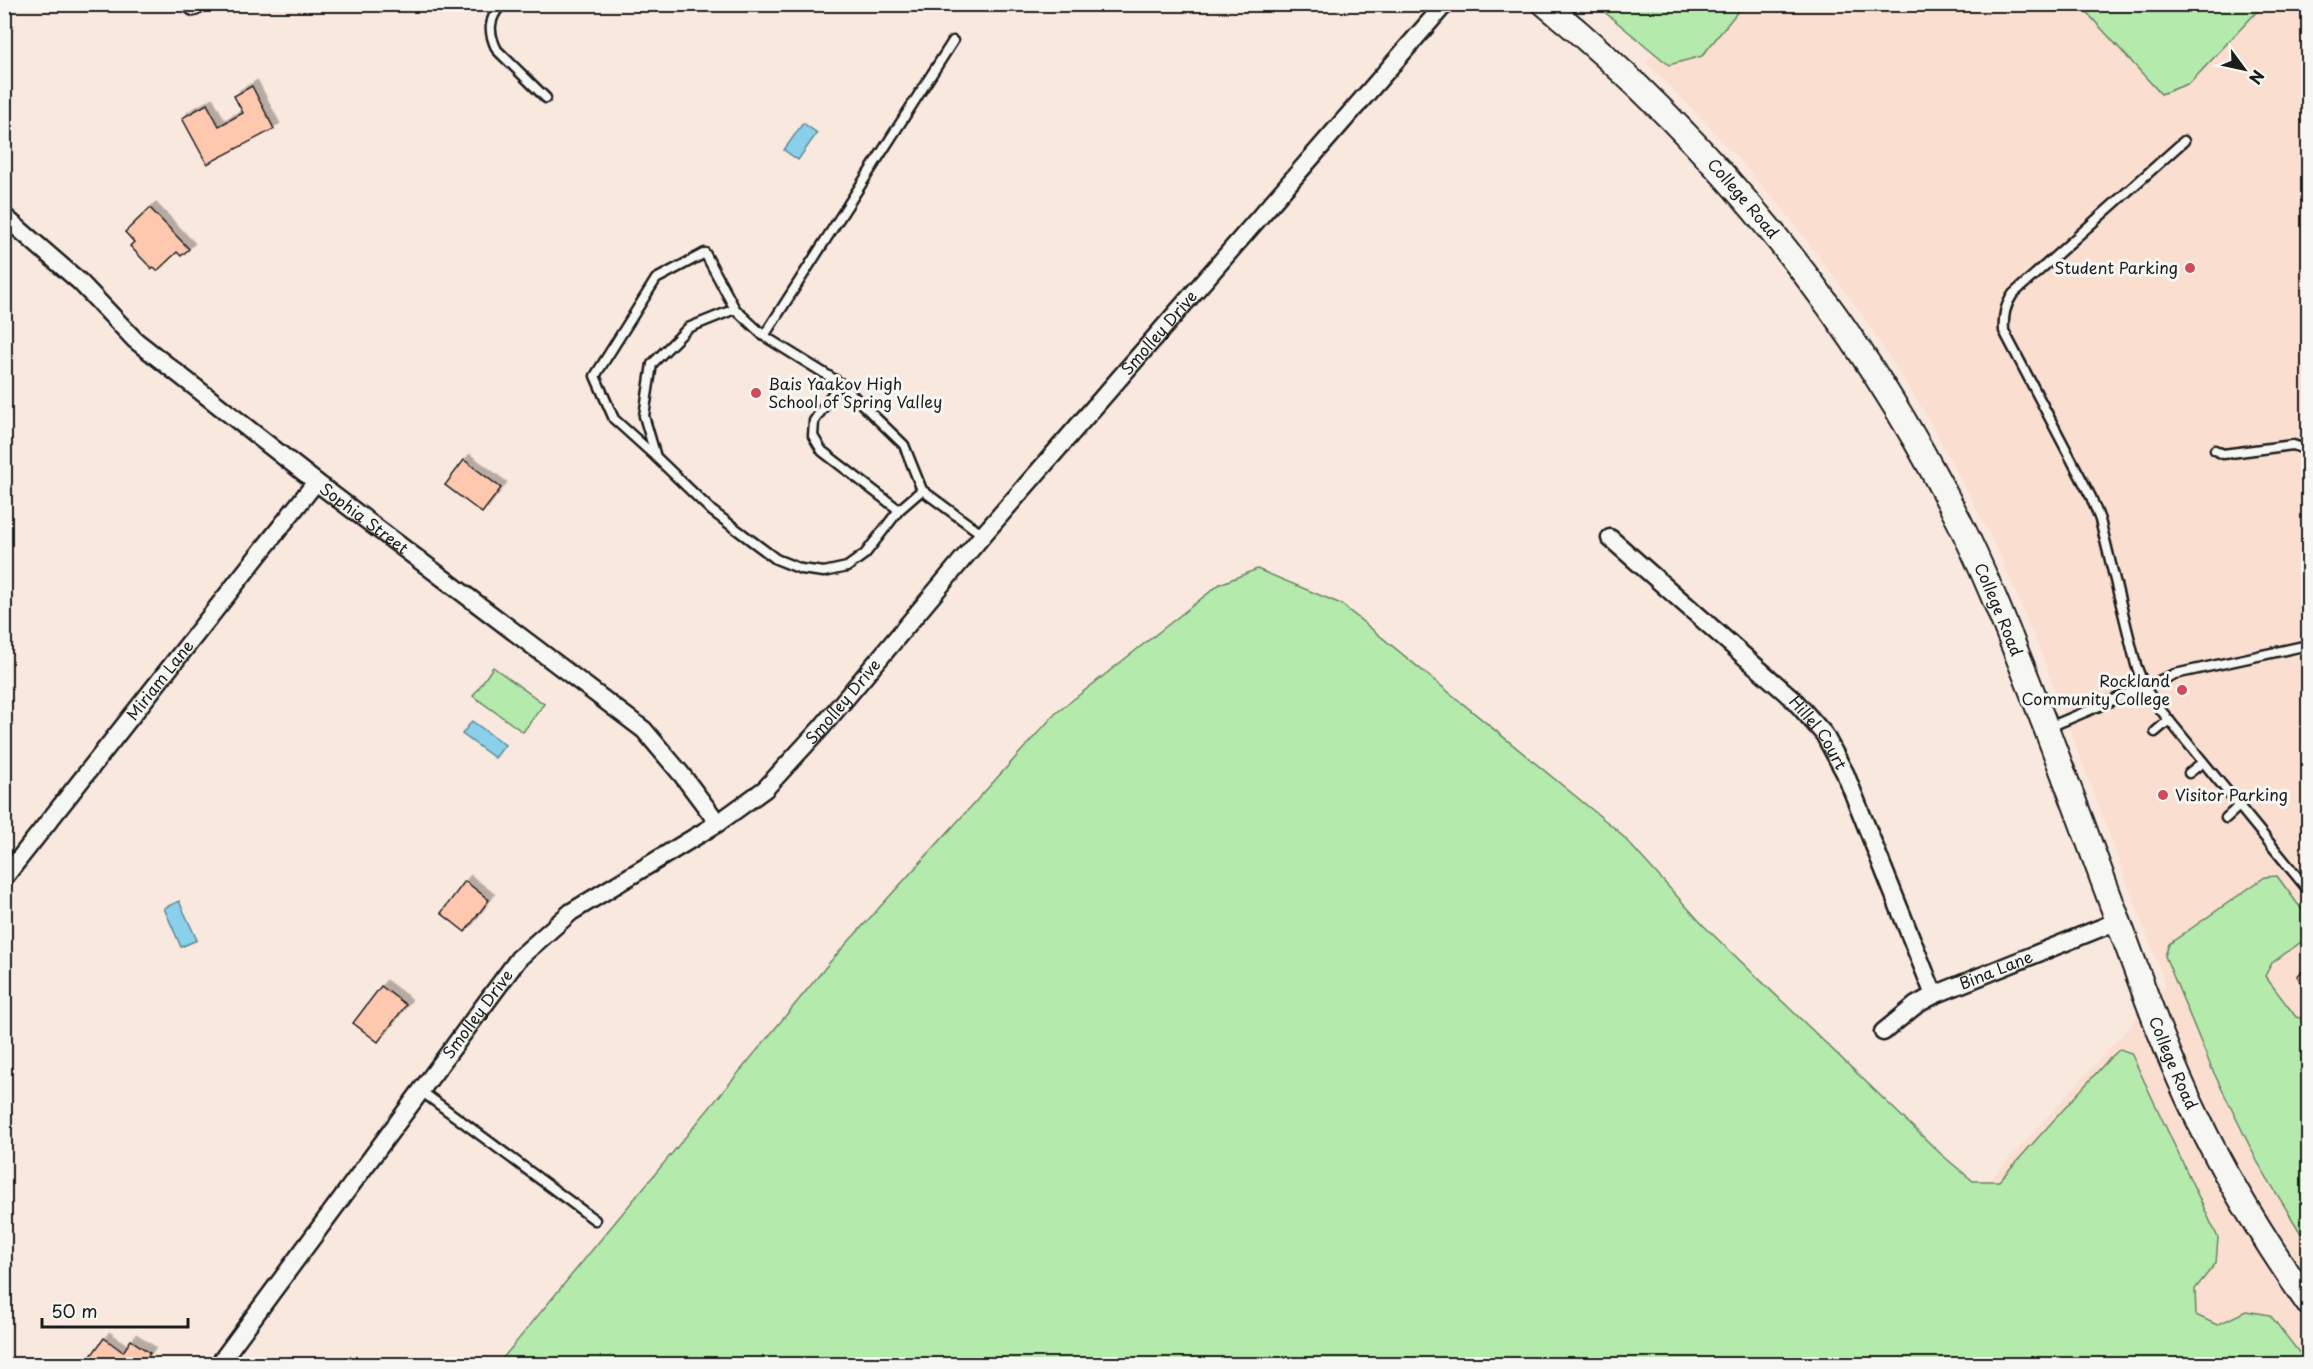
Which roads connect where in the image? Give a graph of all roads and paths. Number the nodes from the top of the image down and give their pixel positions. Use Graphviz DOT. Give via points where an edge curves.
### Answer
graph roads {
  1 [pos="502,4"];
  2 [pos="1445,4"];
  3 [pos="1545,4"];
  4 [pos="953,40"];
  5 [pos="546,98"];
  6 [pos="2184,141"];
  7 [pos="4,216"];
  8 [pos="735,309"];
  9 [pos="764,336"];
  10 [pos="840,383"];
  11 [pos="2215,450"];
  12 [pos="2308,450"];
  13 [pos="657,457"];
  14 [pos="316,482"];
  15 [pos="922,490"];
  16 [pos="899,510"];
  17 [pos="983,535"];
  18 [pos="1610,538"];
  19 [pos="2308,645"];
  20 [pos="2144,686"];
  21 [pos="2169,720"];
  22 [pos="2046,728"];
  23 [pos="2155,732"];
  24 [pos="2203,762"];
  25 [pos="2188,773"];
  26 [pos="2240,806"];
  27 [pos="2226,818"];
  28 [pos="718,823"];
  29 [pos="4,878"];
  30 [pos="2307,885"];
  31 [pos="2118,921"];
  32 [pos="1934,995"];
  33 [pos="1883,1032"];
  34 [pos="421,1091"];
  35 [pos="595,1220"];
  36 [pos="2308,1303"];
  37 [pos="219,1365"];
  1 -- 5 [label="lane" via="492,19 492,40 497,50"];
  2 -- 17 [label="street, Smolley Drive"];
  3 -- 22 [label="street, College Road" via="1611,61 1697,146 1768,227 1840,322 1906,425 1959,522"];
  4 -- 9 [label="lane"];
  6 -- 20 [label="lane" via="2013,294 2003,319 2009,342 2100,520"];
  7 -- 14 [label="street, Sophia Street" via="80,282 135,339"];
  8 -- 9 [label="lane"];
  8 -- 13 [label="lane" via="688,328 652,364 644,416"];
  8 -- 13 [label="lane" via="705,253 656,279 595,376 614,419"];
  9 -- 10 [label="lane"];
  10 -- 15 [label="lane" via="904,445"];
  10 -- 16 [label="lane" via="814,421 813,436 822,451"];
  11 -- 12 [label="lane" via="2223,454 2293,445"];
  13 -- 16 [label="lane" via="712,511 776,559 801,568 824,572 847,567 866,554"];
  14 -- 28 [label="street, Sophia Street" via="644,730"];
  14 -- 29 [label="street, Miriam Lane"];
  15 -- 16 [label="lane"];
  15 -- 17 [label="lane"];
  17 -- 28 [label="street, Smolley Drive" via="765,789"];
  18 -- 32 [label="street, Hillel Court" via="1794,700 1824,734 1845,773"];
  19 -- 20 [label="lane" via="2175,674"];
  20 -- 21 [label="lane"];
  20 -- 22 [label="lane"];
  21 -- 23 [label="lane"];
  21 -- 24 [label="lane"];
  22 -- 31 [label="street, College Road"];
  24 -- 25 [label="lane"];
  24 -- 26 [label="lane"];
  26 -- 27 [label="lane"];
  26 -- 30 [label="lane"];
  28 -- 34 [label="street, Smolley Drive" via="571,912 519,958"];
  31 -- 32 [label="street, Bina Lane"];
  31 -- 36 [label="street, College Road" via="2198,1119 2248,1212"];
  32 -- 33 [label="street, Bina Lane"];
  34 -- 35 [label="lane"];
  34 -- 37 [label="street, Smolley Drive"];
}
